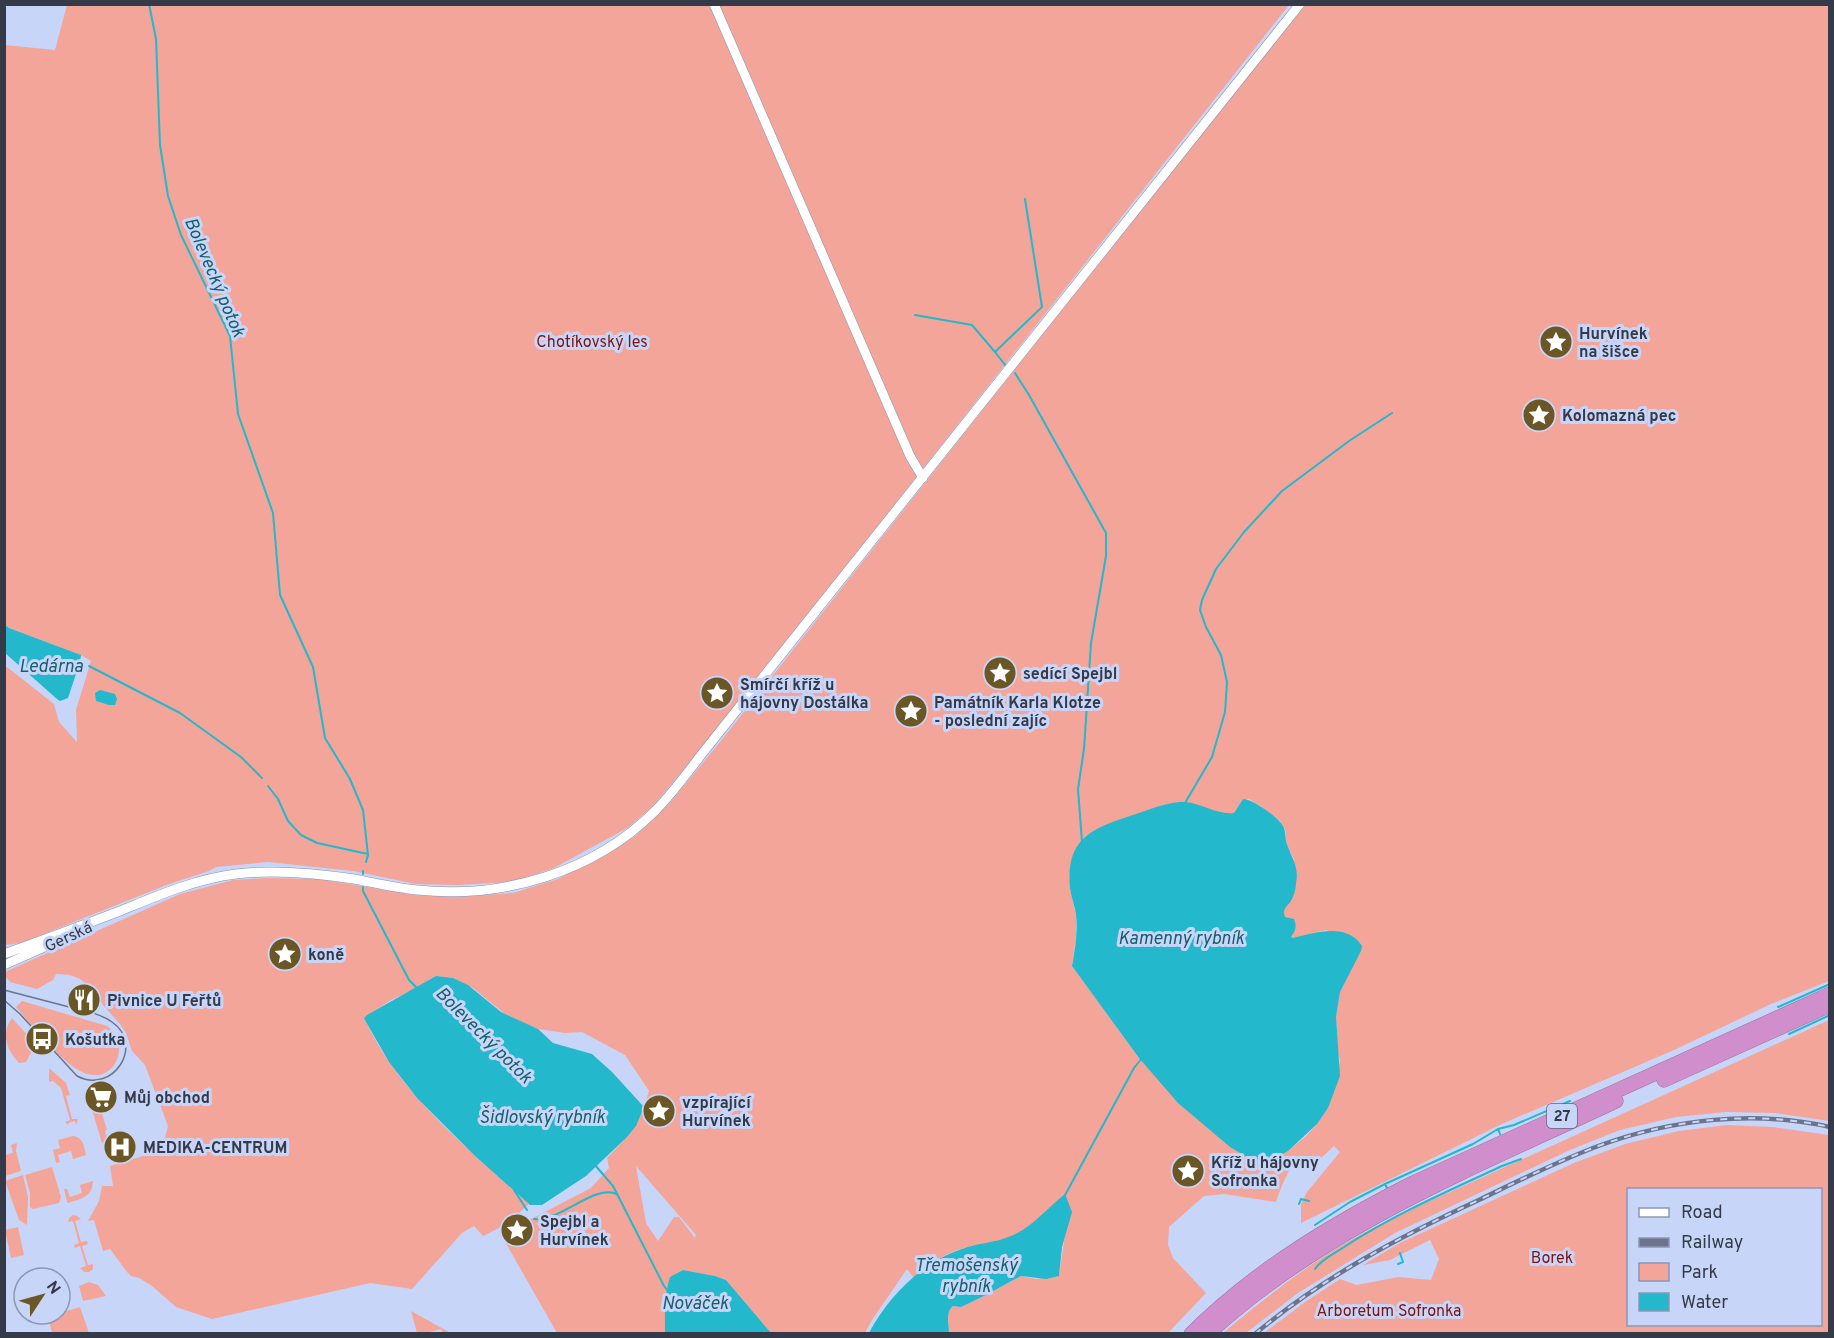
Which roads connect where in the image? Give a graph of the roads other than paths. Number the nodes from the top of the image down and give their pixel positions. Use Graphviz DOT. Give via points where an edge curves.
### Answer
graph roads {
  1 [pos="714,4"];
  2 [pos="1300,4"];
  3 [pos="923,478"];
  4 [pos="132,906"];
  5 [pos="4,954"];
  6 [pos="4,965"];
  7 [pos="1830,994"];
  8 [pos="1830,1005"];
  9 [pos="1191,1334"];
  10 [pos="1208,1334"];
  1 -- 3 [label="street" via="910,456"];
  2 -- 3 [label="street, Gerská"];
  3 -- 4 [label="street, Gerská" via="656,811 612,845 563,871 496,888 415,890 319,874 267,872 235,874 194,884"];
  4 -- 5 [label="street, Gerská"];
  4 -- 6 [label="street, Gerská"];
  7 -- 9 [label="highway, 27" via="1376,1202 1275,1265"];
  8 -- 10 [label="highway, 27" via="1382,1212 1282,1274"];
}
